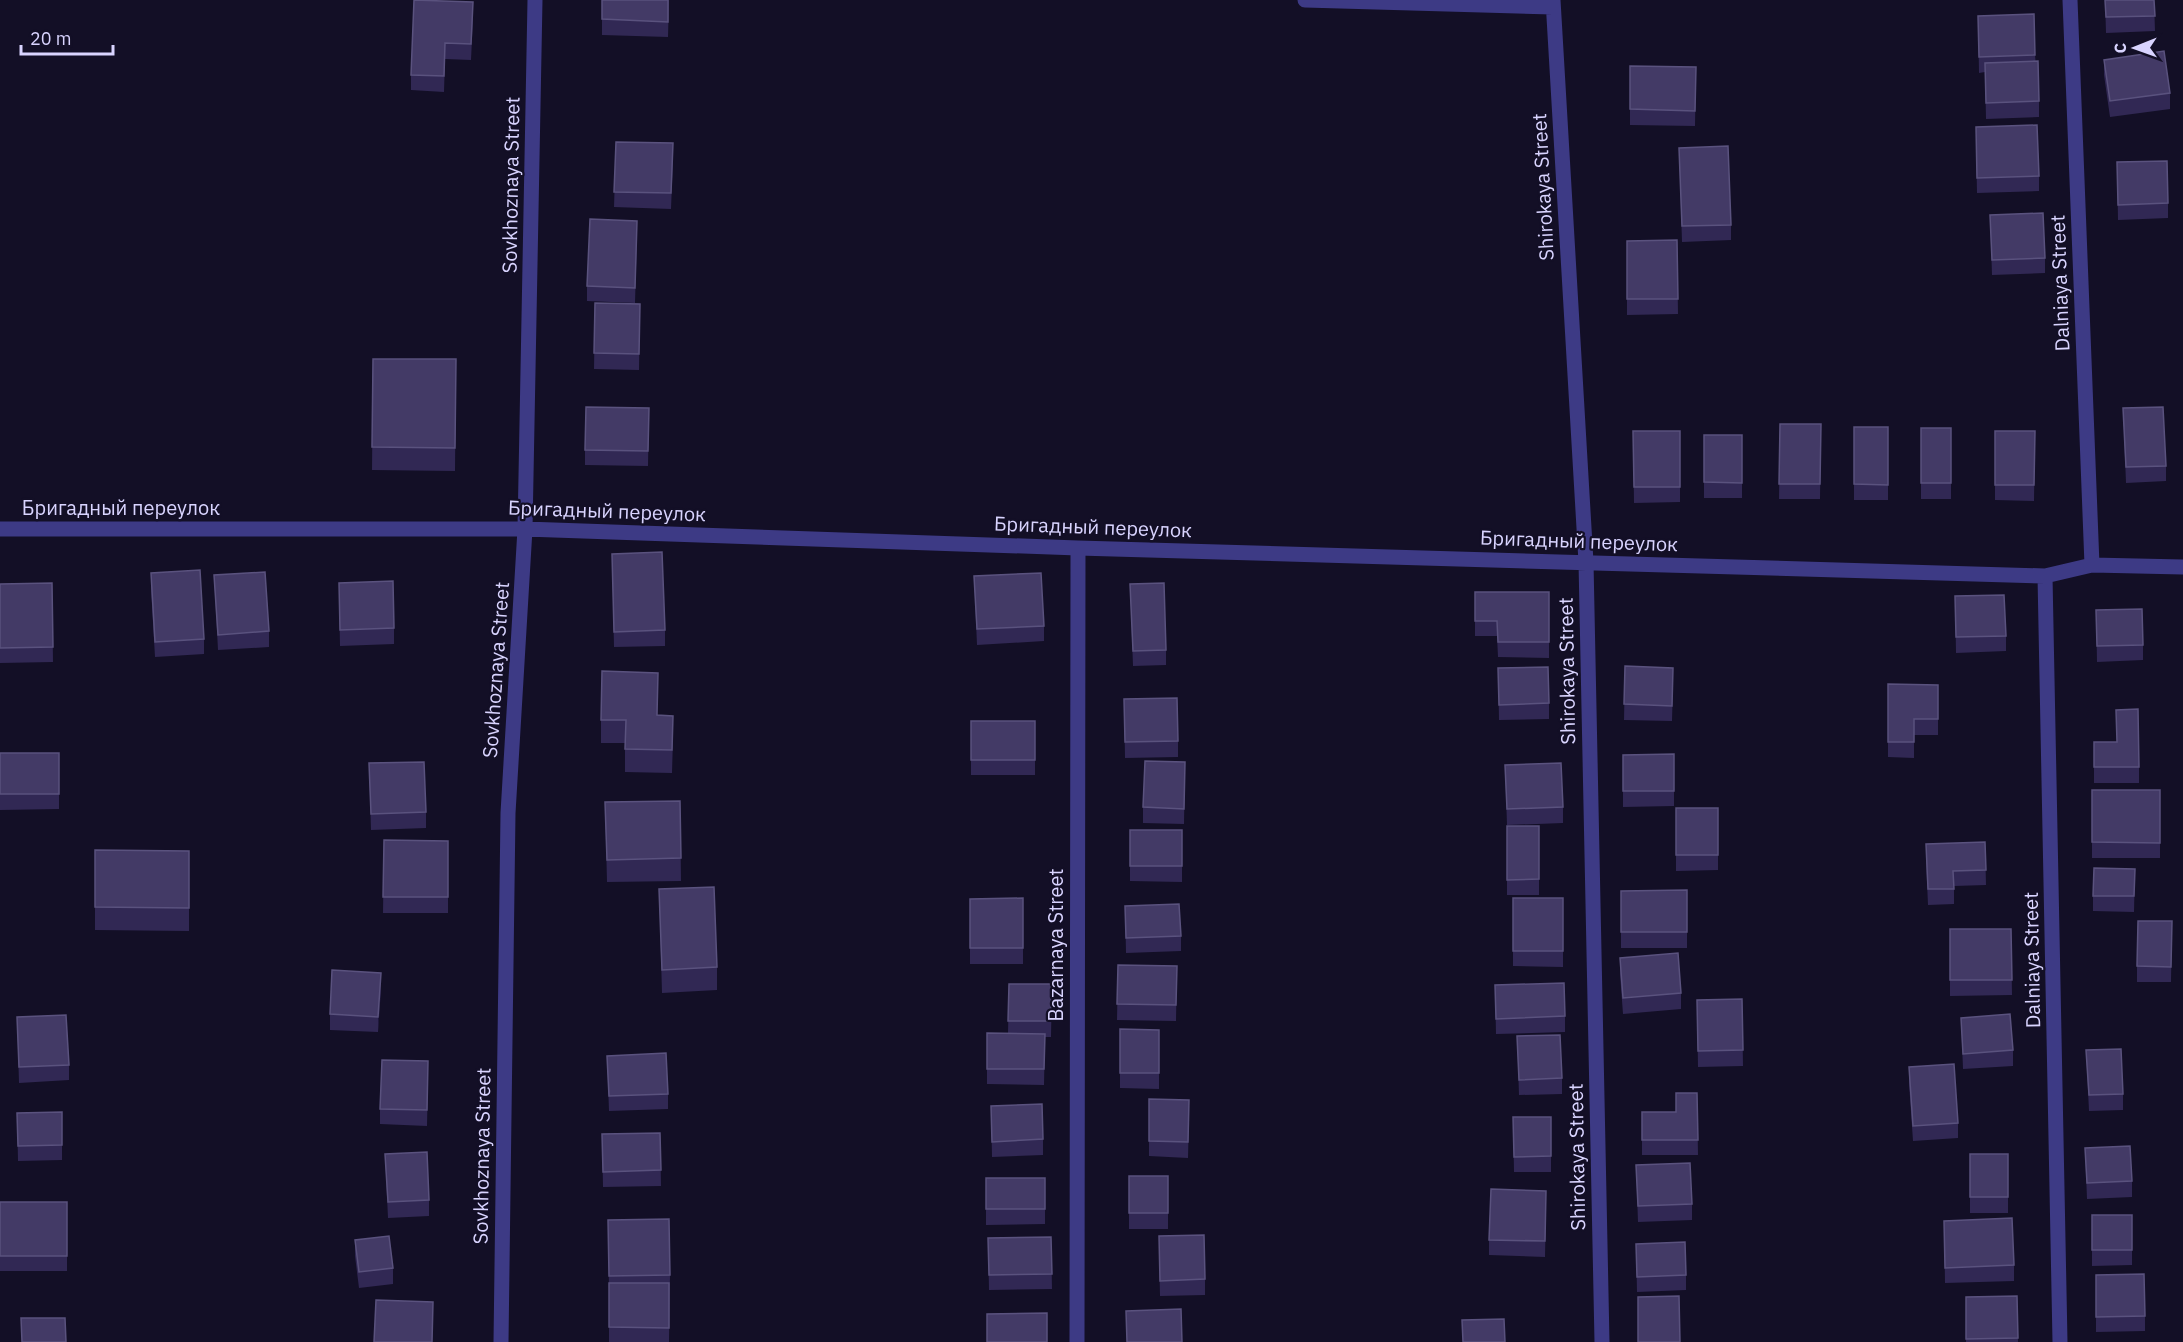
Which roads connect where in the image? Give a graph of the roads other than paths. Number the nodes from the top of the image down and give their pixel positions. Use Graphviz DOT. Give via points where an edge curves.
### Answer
graph roads {
  1 [pos="535,0"];
  2 [pos="1305,0"];
  3 [pos="2070,0"];
  4 [pos="1553,4"];
  5 [pos="0,529"];
  6 [pos="525,529"];
  7 [pos="1078,548"];
  8 [pos="1586,562"];
  9 [pos="2092,565"];
  10 [pos="2183,567"];
  11 [pos="2045,576"];
  12 [pos="501,1342"];
  13 [pos="1077,1342"];
  14 [pos="1602,1342"];
  15 [pos="2060,1342"];
  1 -- 6 [label="street, Sovkhoznaya Street"];
  2 -- 4 [label="street"];
  3 -- 9 [label="street, Dalniaya Street"];
  4 -- 8 [label="street, Shirokaya Street"];
  5 -- 6 [label="street, Бригадный переулок"];
  6 -- 7 [label="street, Бригадный переулок"];
  6 -- 12 [label="street, Sovkhoznaya Street" via="508,813"];
  7 -- 8 [label="street, Бригадный переулок"];
  7 -- 13 [label="street, Bazarnaya Street"];
  8 -- 11 [label="street, Бригадный переулок"];
  8 -- 14 [label="street, Shirokaya Street"];
  9 -- 10 [label="street, Бригадный переулок"];
  9 -- 11 [label="street, Бригадный переулок"];
  11 -- 15 [label="street, Dalniaya Street"];
}
